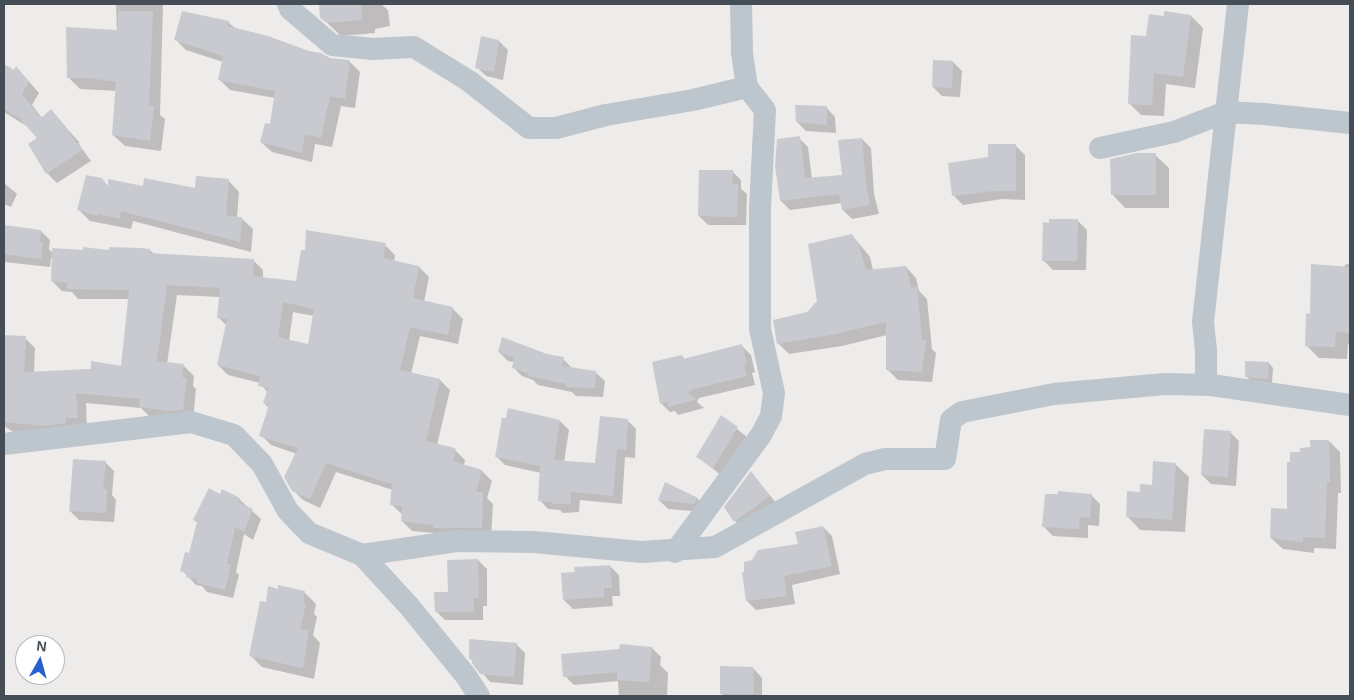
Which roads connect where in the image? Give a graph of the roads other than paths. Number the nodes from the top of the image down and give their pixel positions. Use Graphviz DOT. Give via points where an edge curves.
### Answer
graph roads {
  1 [pos="288,4"];
  2 [pos="742,4"];
  3 [pos="1238,4"];
  4 [pos="747,87"];
  5 [pos="1226,112"];
  6 [pos="1350,123"];
  7 [pos="1100,148"];
  8 [pos="1204,385"];
  9 [pos="1350,405"];
  10 [pos="4,444"];
  11 [pos="675,552"];
  12 [pos="362,555"];
  13 [pos="479,696"];
  1 -- 4 [label="street" via="332,44 373,49 414,47 469,81 529,128 556,128"];
  2 -- 4 [label="street" via="742,54"];
  3 -- 5 [label="street"];
  4 -- 11 [label="street" via="766,110 760,208 760,329 774,393 771,416 761,435"];
  5 -- 6 [label="street"];
  5 -- 7 [label="street" via="1174,132"];
  5 -- 8 [label="street" via="1203,322 1206,350"];
  8 -- 9 [label="street"];
  8 -- 11 [label="street" via="1093,389 962,412 951,420 945,460 885,459 865,464 716,548"];
  10 -- 12 [label="street" via="191,422 234,435 262,464 288,511 309,533"];
  11 -- 12 [label="street" via="534,542 457,541"];
  12 -- 13 [label="street" via="409,606"];
}
